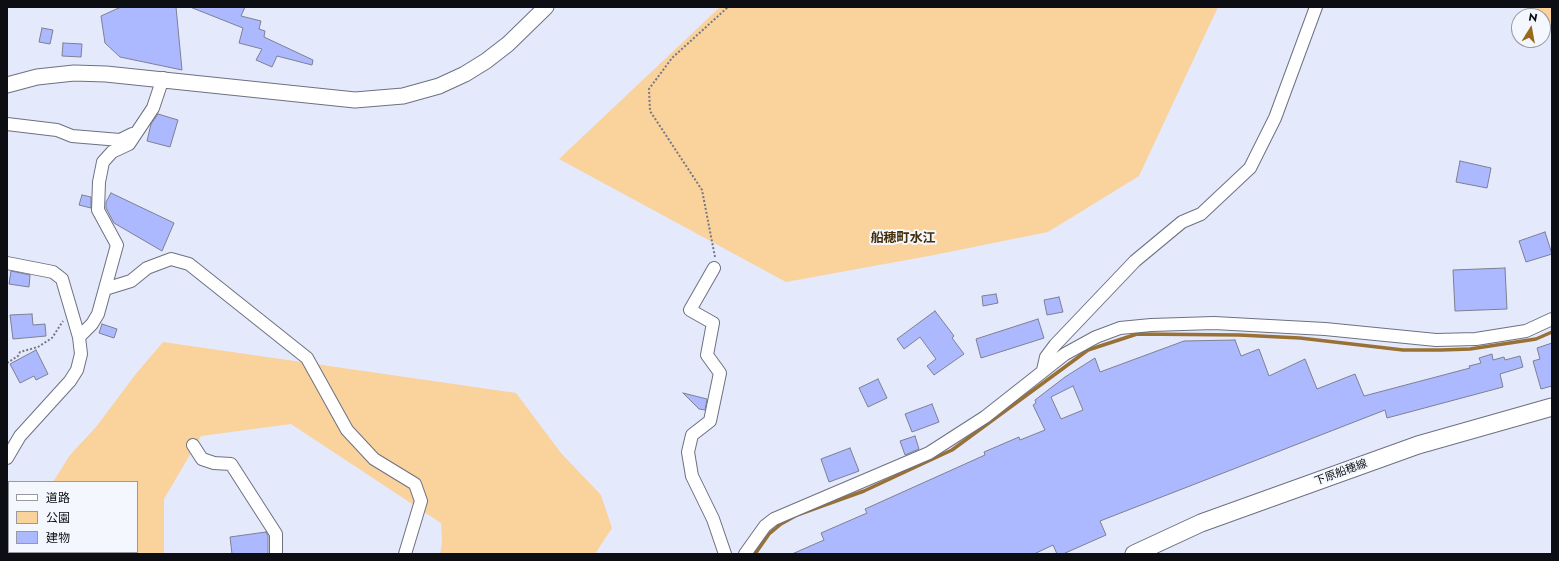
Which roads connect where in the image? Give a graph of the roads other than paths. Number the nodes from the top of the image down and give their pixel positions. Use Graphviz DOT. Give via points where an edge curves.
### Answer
graph roads {
  1 [pos="546,7"];
  2 [pos="1316,7"];
  3 [pos="163,78"];
  4 [pos="7,85"];
  5 [pos="7,124"];
  6 [pos="139,128"];
  7 [pos="7,263"];
  8 [pos="714,268"];
  9 [pos="105,289"];
  10 [pos="1552,319"];
  11 [pos="77,334"];
  12 [pos="1043,370"];
  13 [pos="1552,407"];
  14 [pos="193,445"];
  15 [pos="7,458"];
  16 [pos="276,554"];
  17 [pos="405,554"];
  18 [pos="725,554"];
  19 [pos="744,554"];
  20 [pos="1134,554"];
  1 -- 3 [label="street" via="508,44 481,64 439,86 403,96 356,100"];
  2 -- 12 [label="street" via="1275,118 1250,168 1201,214 1182,222 1135,261 1056,345 1046,357"];
  3 -- 4 [label="street" via="74,73"];
  3 -- 6 [label="street" via="153,108"];
  5 -- 6 [label="street" via="57,130 72,136 120,140 129,137"];
  6 -- 9 [label="street" via="129,144 112,152 103,162 100,175 98,210 117,245"];
  7 -- 11 [label="street" via="53,272 62,279"];
  8 -- 18 [label="street" via="690,310 713,323 707,355 720,373 710,421 692,435 688,452 692,476 713,519"];
  9 -- 11 [label="street" via="98,314 92,324"];
  9 -- 17 [label="street" via="131,280 147,268 171,259 189,264 307,358 347,430 374,459 415,484 420,501"];
  10 -- 12 [label="street" via="1526,331 1476,339 1436,340 1325,329 1230,324 1120,328 1096,337"];
  11 -- 15 [label="street" via="81,354 77,370 70,382 20,436"];
  12 -- 19 [label="street" via="985,417 929,453 774,519 765,526"];
  13 -- 20 [label="main road, 下原船穂線" via="1418,445 1202,523"];
  14 -- 16 [label="street" via="202,459 231,464 276,534"];
}
